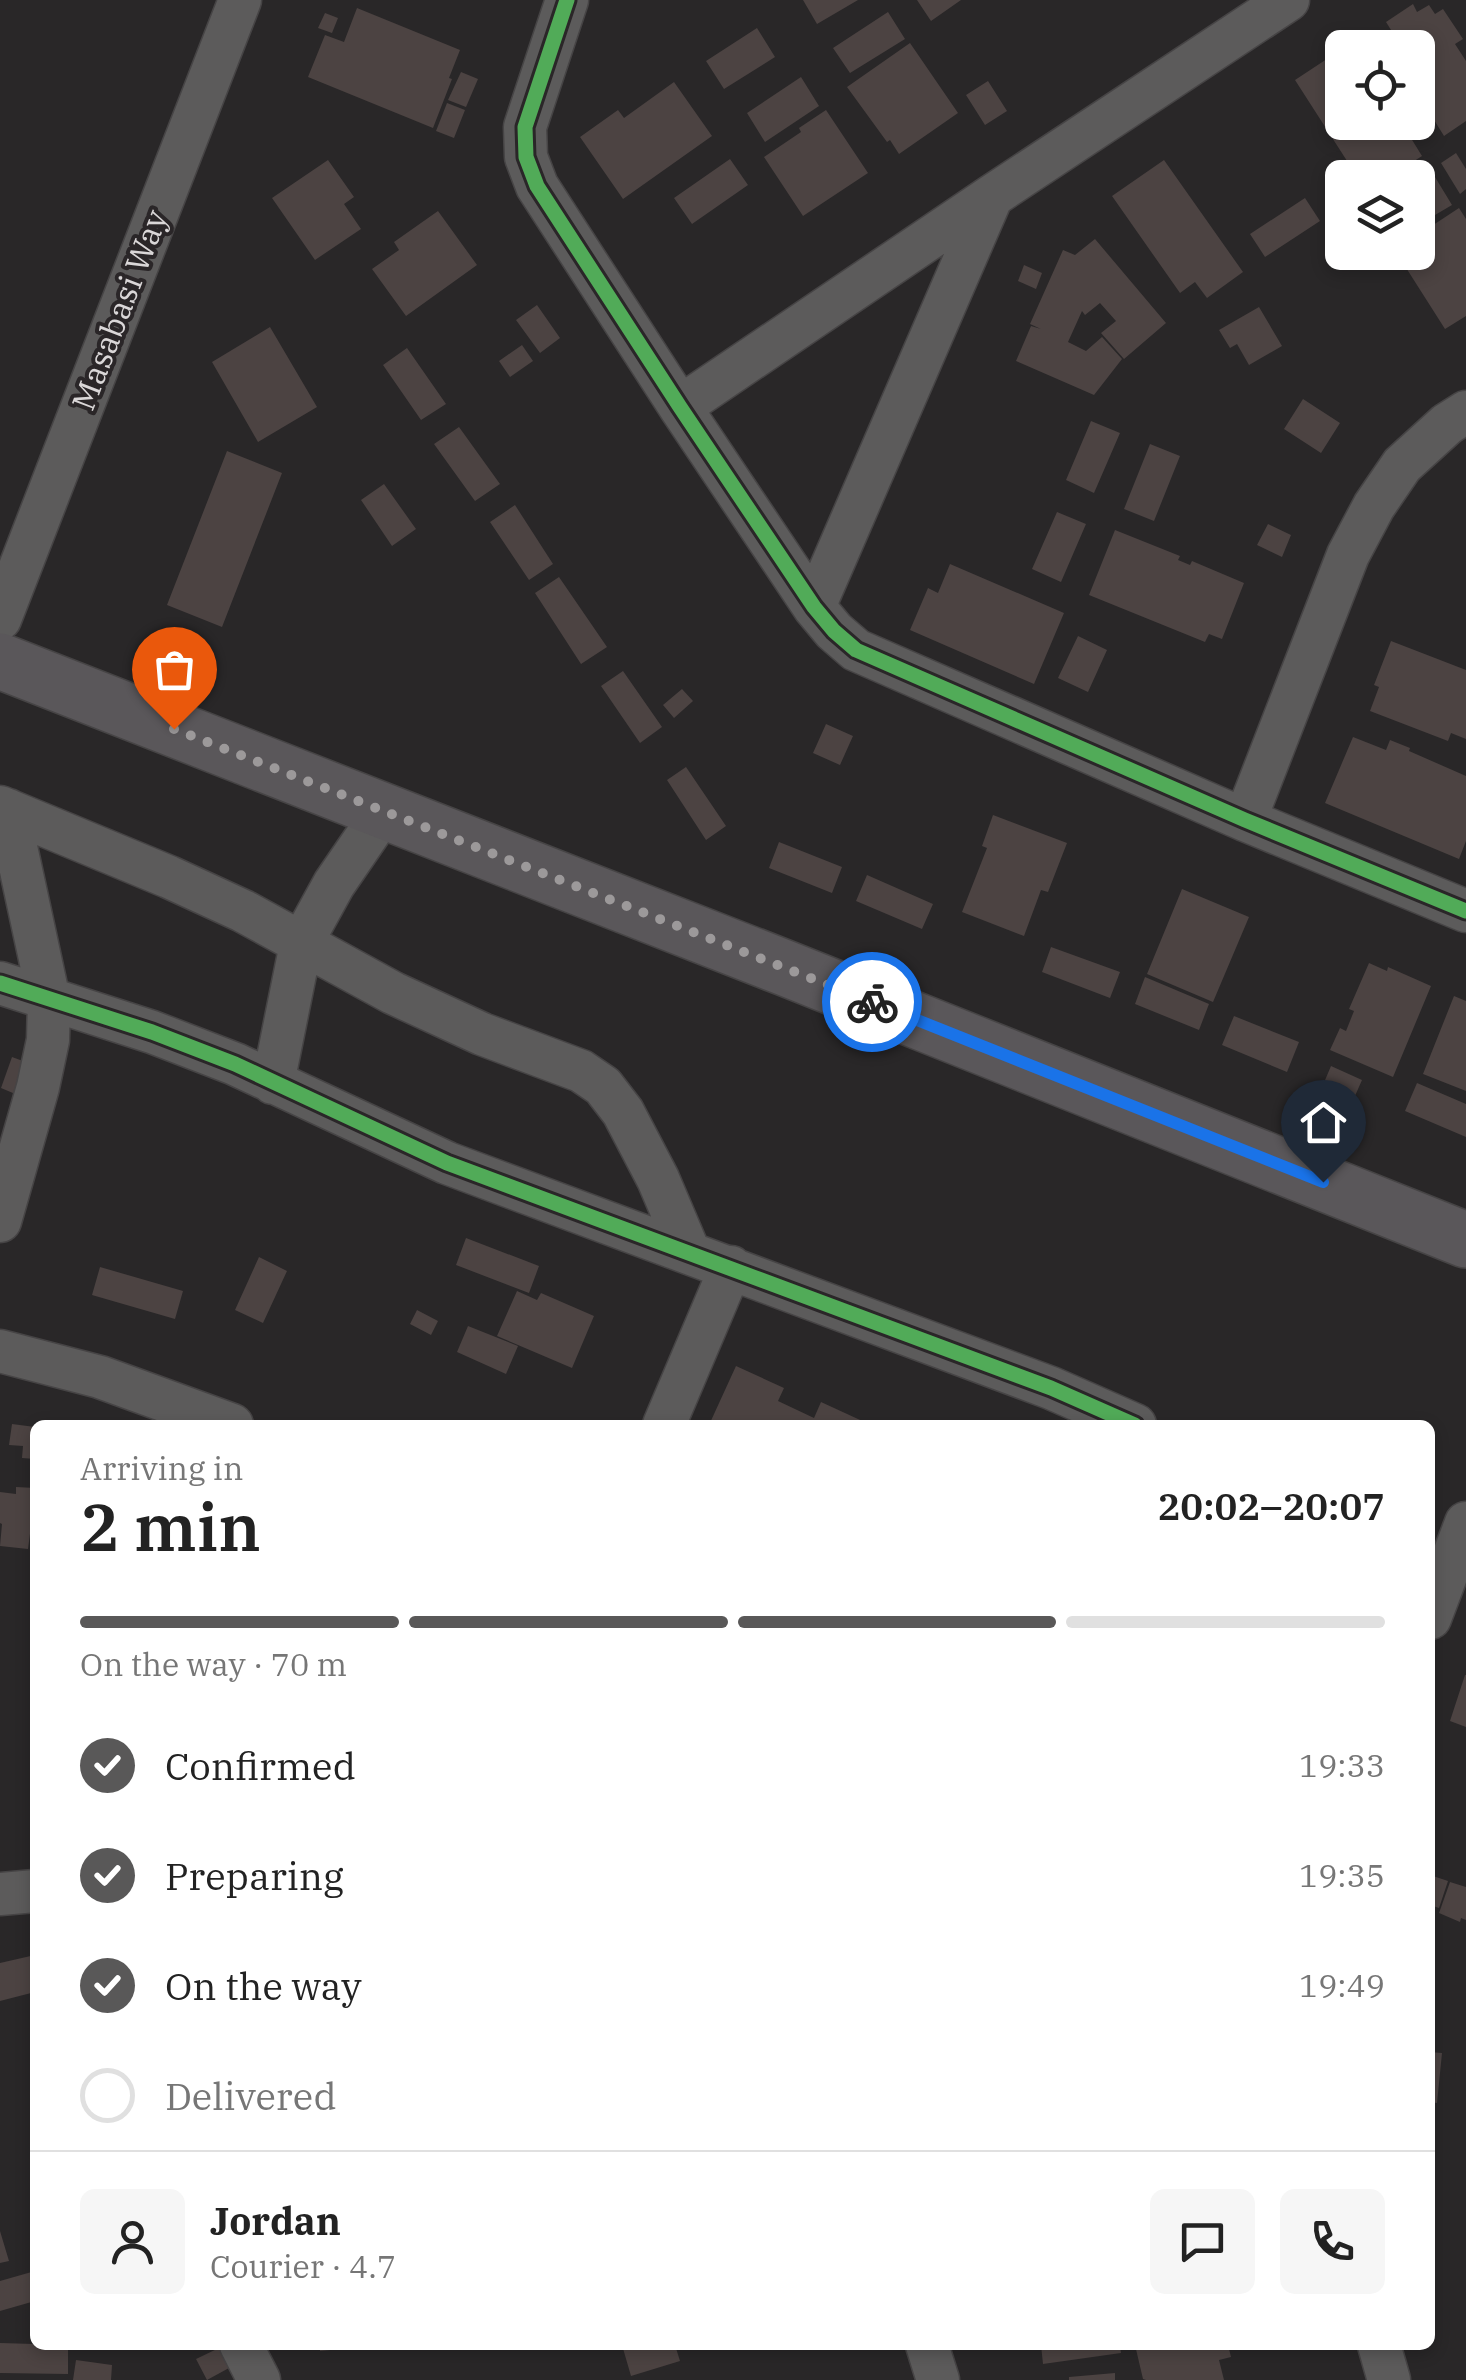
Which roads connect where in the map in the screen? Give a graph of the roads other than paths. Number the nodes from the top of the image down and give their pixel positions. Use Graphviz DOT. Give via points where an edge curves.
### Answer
graph roads {
  1 [pos="240,0"];
  2 [pos="567,0"];
  3 [pos="1288,0"];
  4 [pos="992,196"];
  5 [pos="680,408"];
  6 [pos="1466,412"];
  7 [pos="814,607"];
  8 [pos="0,619"];
  9 [pos="0,661"];
  10 [pos="4,809"];
  11 [pos="384,811"];
  12 [pos="1245,820"];
  13 [pos="1466,910"];
  14 [pos="302,944"];
  15 [pos="0,982"];
  16 [pos="49,1000"];
  17 [pos="273,1082"];
  18 [pos="0,1221"];
  19 [pos="1466,1240"];
  20 [pos="689,1252"];
  21 [pos="731,1267"];
  22 [pos="0,1351"];
  23 [pos="218,1420"];
  24 [pos="666,1420"];
  25 [pos="1124,1420"];
  26 [pos="1466,1523"];
  27 [pos="1449,1560"];
  28 [pos="1435,1603"];
  29 [pos="30,1891"];
  30 [pos="0,1894"];
  31 [pos="244,2350"];
  32 [pos="929,2350"];
  33 [pos="1380,2350"];
  34 [pos="259,2380"];
  35 [pos="938,2380"];
  36 [pos="1389,2380"];
  1 -- 8 [label="street, Masabasi Way"];
  2 -- 5 [label="street" via="525,127 526,157 537,186"];
  3 -- 4 [label="street"];
  4 -- 5 [label="street"];
  4 -- 7 [label="street"];
  5 -- 7 [label="street"];
  6 -- 12 [label="street" via="1402,465 1374,506 1348,555"];
  7 -- 12 [label="street" via="856,650"];
  9 -- 11 [label="main road"];
  10 -- 14 [label="street" via="243,910"];
  10 -- 16 [label="street"];
  11 -- 14 [label="street"];
  11 -- 19 [label="main road"];
  12 -- 13 [label="street"];
  14 -- 17 [label="street"];
  14 -- 20 [label="street" via="393,993 603,1086 624,1112"];
  15 -- 16 [label="street"];
  16 -- 17 [label="street" via="152,1032"];
  16 -- 18 [label="street" via="38,1087"];
  17 -- 20 [label="street" via="447,1163"];
  20 -- 21 [label="street"];
  21 -- 24 [label="street"];
  21 -- 25 [label="street"];
  22 -- 23 [label="street" via="100,1377"];
  26 -- 27 [label="street"];
  27 -- 28 [label="street"];
  29 -- 30 [label="street"];
  31 -- 34 [label="street"];
  32 -- 35 [label="street"];
  33 -- 36 [label="street"];
}
